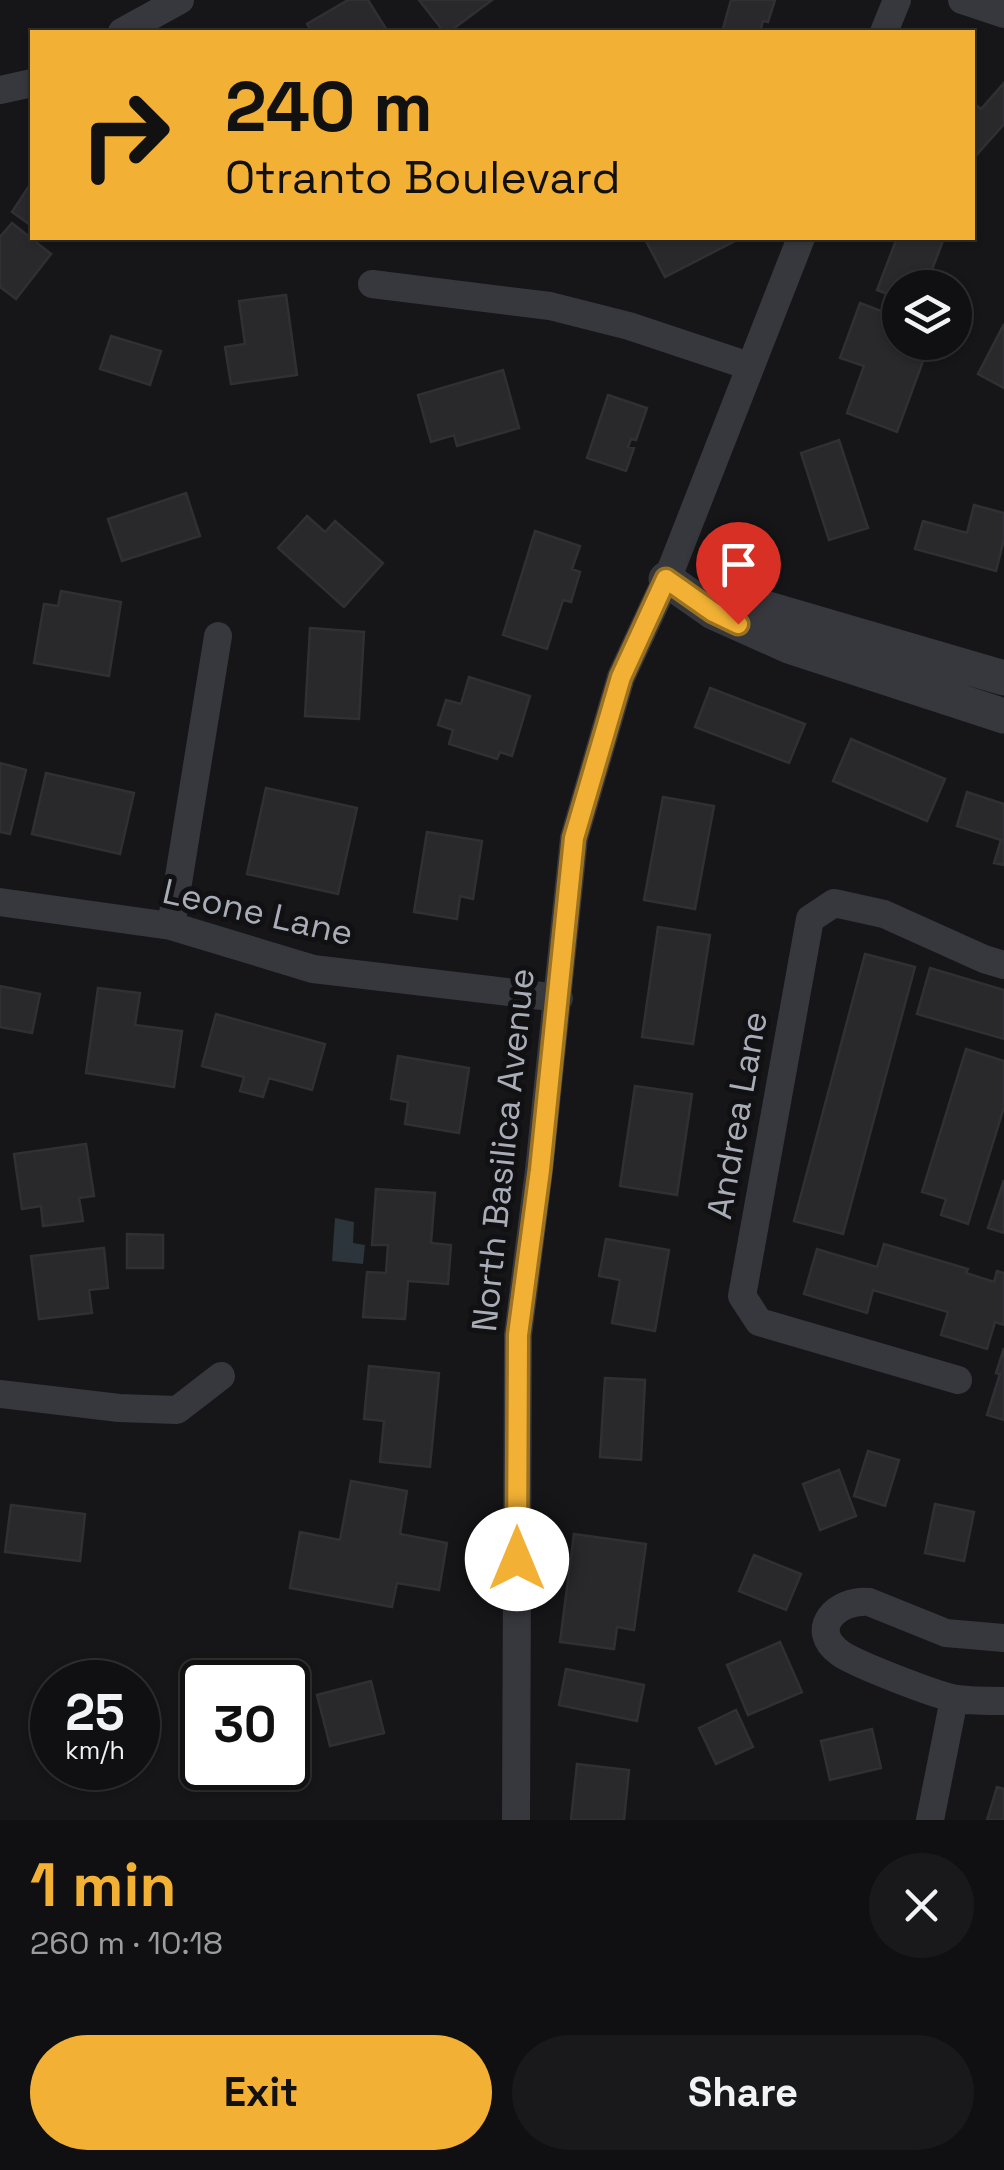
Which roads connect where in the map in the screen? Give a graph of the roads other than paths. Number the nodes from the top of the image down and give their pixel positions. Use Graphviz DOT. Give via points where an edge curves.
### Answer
graph roads {
  1 [pos="180,0"];
  2 [pos="897,0"];
  3 [pos="962,0"];
  4 [pos="1004,14"];
  5 [pos="126,30"];
  6 [pos="885,30"];
  7 [pos="30,83"];
  8 [pos="0,90"];
  9 [pos="800,240"];
  10 [pos="372,284"];
  11 [pos="749,366"];
  12 [pos="669,573"];
  13 [pos="218,636"];
  14 [pos="1004,678"];
  15 [pos="1004,716"];
  16 [pos="0,902"];
  17 [pos="170,926"];
  18 [pos="1004,965"];
  19 [pos="558,998"];
  20 [pos="222,1376"];
  21 [pos="958,1380"];
  22 [pos="0,1394"];
  23 [pos="1004,1638"];
  24 [pos="954,1699"];
  25 [pos="1004,1702"];
  26 [pos="516,1820"];
  27 [pos="930,1820"];
  1 -- 5 [label="street"];
  2 -- 6 [label="street"];
  3 -- 4 [label="street"];
  7 -- 8 [label="street"];
  9 -- 11 [label="street, North Basilica Avenue"];
  10 -- 11 [label="street" via="550,306"];
  11 -- 12 [label="street, North Basilica Avenue"];
  12 -- 14 [label="street"];
  12 -- 15 [label="street" via="713,612 789,646"];
  12 -- 19 [label="street, North Basilica Avenue" via="621,677 574,838"];
  13 -- 17 [label="street"];
  16 -- 17 [label="street, Leone Lane"];
  17 -- 19 [label="street, Leone Lane" via="312,969"];
  18 -- 21 [label="street, Andrea Lane" via="884,914 834,902 810,919 742,1296 759,1322"];
  19 -- 26 [label="street, North Basilica Avenue" via="518,1335"];
  20 -- 22 [label="street" via="177,1410"];
  23 -- 24 [label="street" via="946,1633 858,1600 831,1614 828,1639 839,1652"];
  24 -- 25 [label="street"];
  24 -- 27 [label="street"];
}
